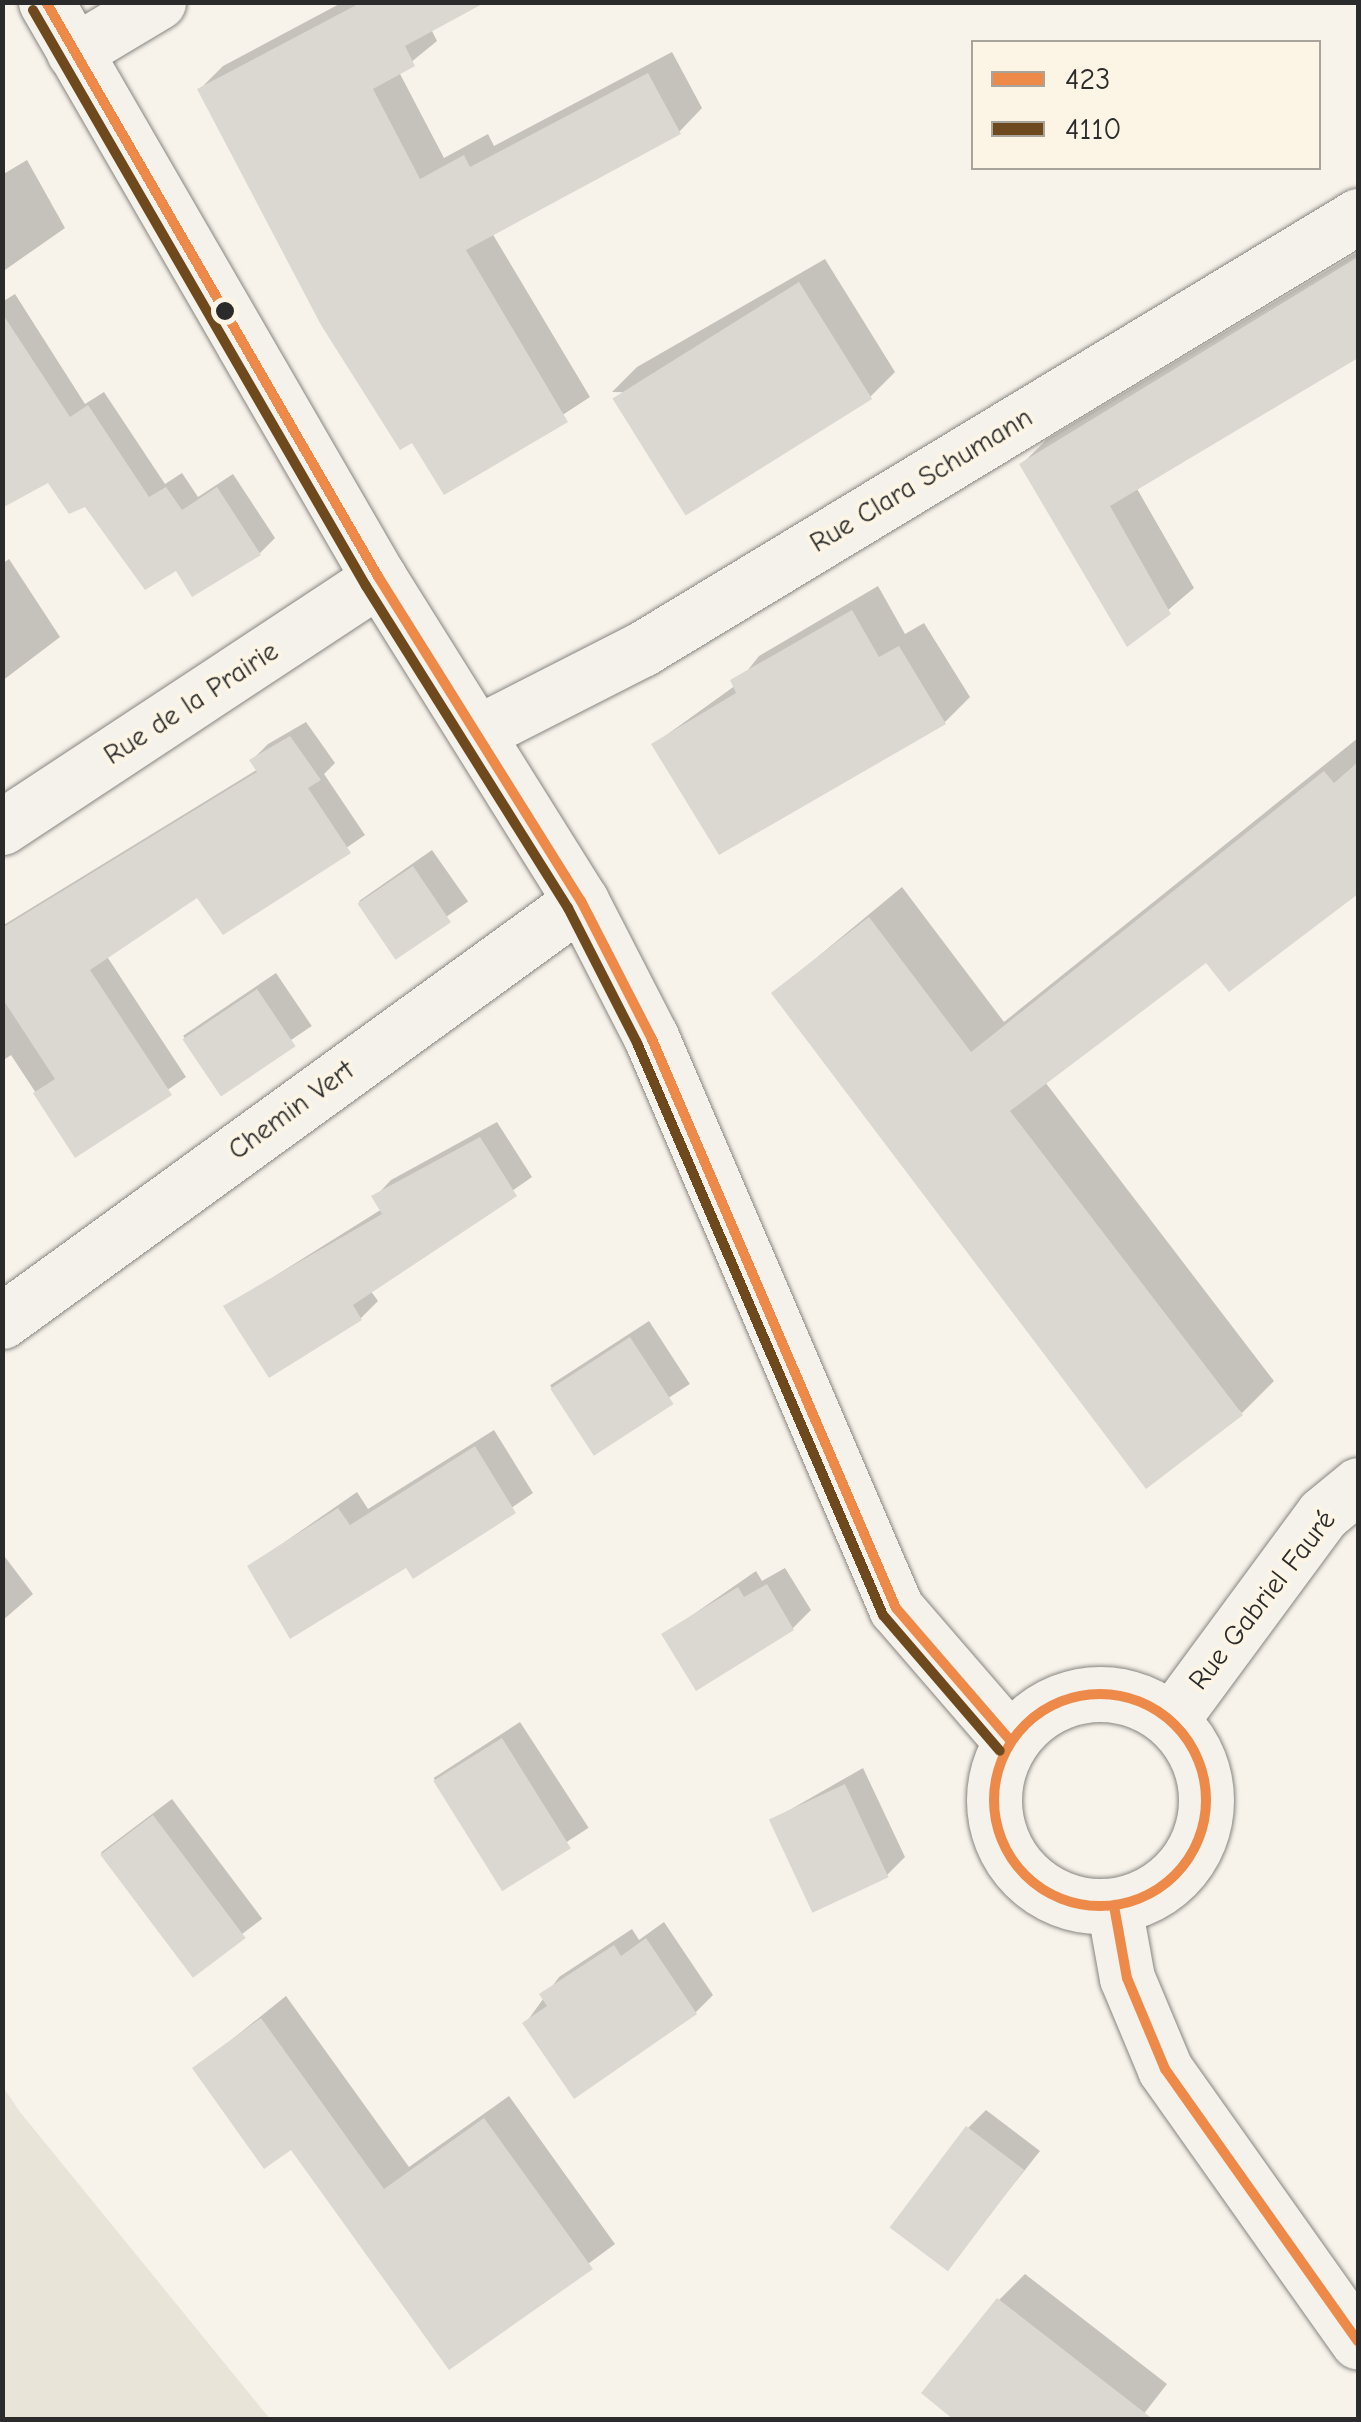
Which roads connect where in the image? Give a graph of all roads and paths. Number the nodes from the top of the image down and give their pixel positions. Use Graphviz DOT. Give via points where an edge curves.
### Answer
graph roads {
  1 [pos="46,2"];
  2 [pos="158,2"];
  3 [pos="74,52"];
  4 [pos="1358,216"];
  5 [pos="379,578"];
  6 [pos="477,733"];
  7 [pos="2,828"];
  8 [pos="581,900"];
  9 [pos="2,1321"];
  10 [pos="1358,1485"];
  11 [pos="1171,1720"];
  12 [pos="1011,1741"];
  13 [pos="1114,1906"];
  14 [pos="1358,2342"];
  1 -- 3 [label="street"];
  2 -- 3 [label="street"];
  3 -- 5 [label="street"];
  4 -- 6 [label="street, Rue Clara Schumann" via="642,649"];
  5 -- 6 [label="street"];
  5 -- 7 [label="street, Rue de la Prairie"];
  6 -- 8 [label="street"];
  8 -- 9 [label="street, Chemin Vert"];
  8 -- 12 [label="street" via="651,1037 896,1608"];
  10 -- 11 [label="street, Rue Gabriel Fauré" via="1324,1514"];
  11 -- 12 [label="street" via="1146,1703 1086,1694 1056,1702"];
  11 -- 13 [label="street" via="1204,1770 1203,1831 1169,1882"];
  12 -- 13 [label="street" via="993,1798 1009,1857 1054,1897"];
  13 -- 14 [label="street" via="1127,1978 1165,2069"];
}
